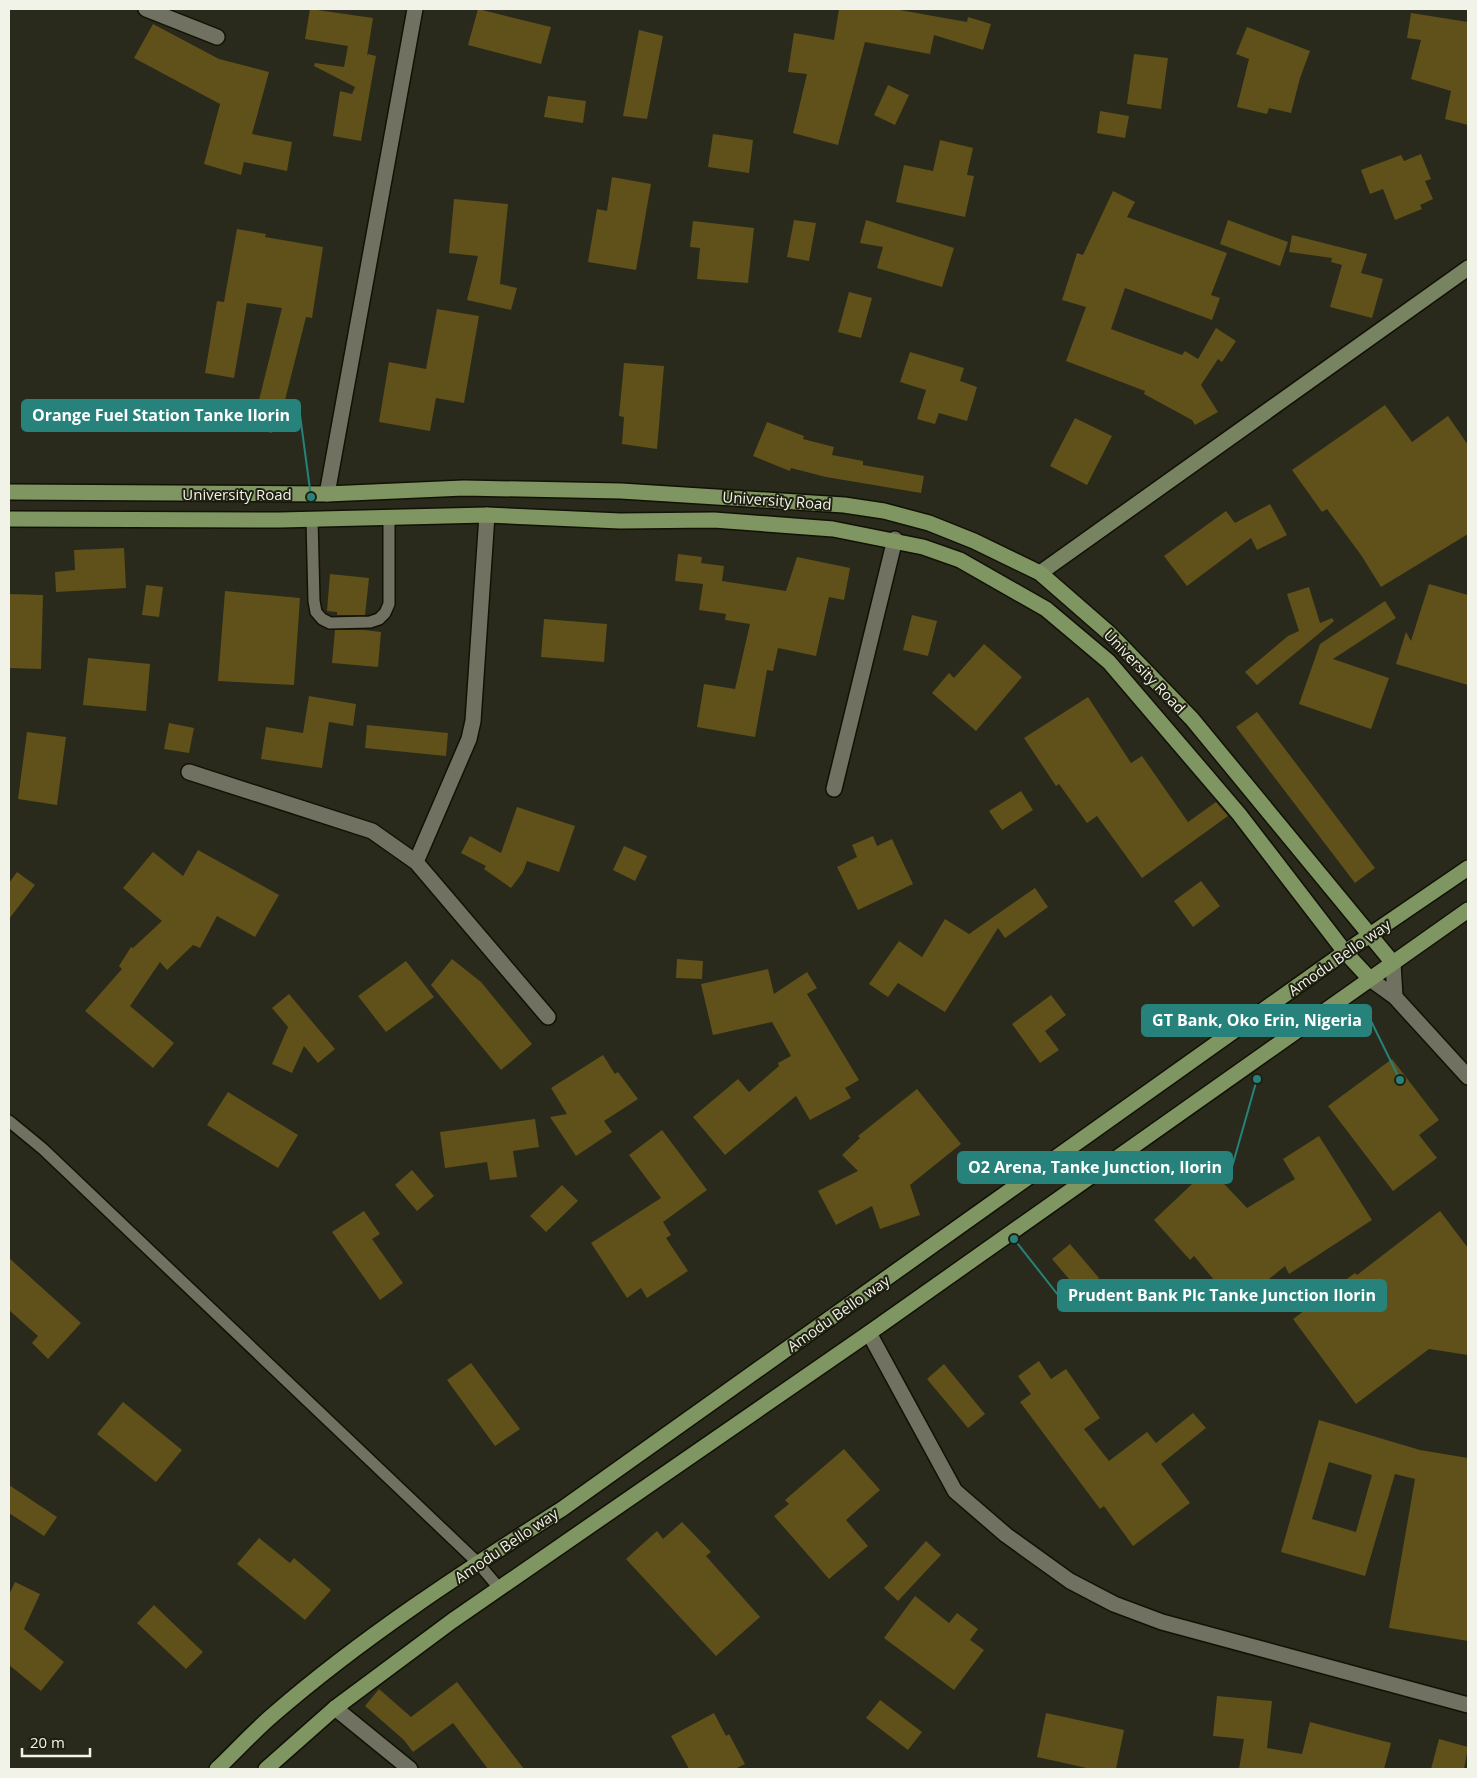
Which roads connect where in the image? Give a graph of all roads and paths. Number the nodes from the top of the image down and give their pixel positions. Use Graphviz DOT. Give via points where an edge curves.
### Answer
graph roads {
  1 [pos="146,9"];
  2 [pos="415,9"];
  3 [pos="217,37"];
  4 [pos="1468,268"];
  5 [pos="9,492"];
  6 [pos="320,494"];
  7 [pos="487,516"];
  8 [pos="389,518"];
  9 [pos="9,519"];
  10 [pos="312,519"];
  11 [pos="895,539"];
  12 [pos="1040,572"];
  13 [pos="189,772"];
  14 [pos="834,789"];
  15 [pos="416,862"];
  16 [pos="1468,868"];
  17 [pos="1468,910"];
  18 [pos="1370,936"];
  19 [pos="1345,952"];
  20 [pos="1393,962"];
  21 [pos="1370,979"];
  22 [pos="1395,997"];
  23 [pos="548,1018"];
  24 [pos="1468,1078"];
  25 [pos="9,1121"];
  26 [pos="870,1333"];
  27 [pos="478,1563"];
  28 [pos="499,1588"];
  29 [pos="1468,1704"];
  30 [pos="335,1708"];
  31 [pos="217,1769"];
  32 [pos="266,1769"];
  33 [pos="410,1769"];
  1 -- 3 [label="street"];
  2 -- 6 [label="street"];
  4 -- 12 [label="street"];
  5 -- 6 [label="main road, University Road"];
  6 -- 10 [label="main road"];
  6 -- 12 [label="main road, University Road" via="464,488 621,491 844,505 929,523"];
  7 -- 8 [label="main road, University Road"];
  7 -- 11 [label="main road, University Road" via="620,521 714,520 833,529"];
  7 -- 15 [label="street" via="473,721 469,739"];
  8 -- 10 [label="main road, University Road"];
  8 -- 10 [label="lane" via="389,604 379,619 370,622 330,623 316,612 314,601"];
  9 -- 10 [label="main road, University Road"];
  11 -- 14 [label="street"];
  11 -- 19 [label="main road, University Road" via="960,560 997,580 1046,609 1109,662 1239,814"];
  12 -- 18 [label="main road, University Road" via="1110,634 1192,719"];
  13 -- 15 [label="street" via="372,831"];
  15 -- 23 [label="street"];
  16 -- 18 [label="main road, Amodu Bello way"];
  17 -- 20 [label="main road, Amodu Bello way"];
  18 -- 19 [label="main road, Amodu Bello way"];
  18 -- 20 [label="main road, University Road"];
  19 -- 21 [label="main road, University Road"];
  19 -- 27 [label="main road, Amodu Bello way" via="562,1509"];
  20 -- 21 [label="main road, Amodu Bello way"];
  20 -- 22 [label="street"];
  21 -- 22 [label="street"];
  21 -- 26 [label="main road, Amodu Bello way"];
  22 -- 24 [label="street"];
  25 -- 27 [label="lane"];
  26 -- 28 [label="main road, Amodu Bello way"];
  26 -- 29 [label="street" via="955,1491 1006,1536 1070,1581 1114,1604 1162,1622"];
  27 -- 28 [label="lane"];
  27 -- 31 [label="main road, Amodu Bello way" via="343,1659 274,1714"];
  28 -- 30 [label="main road, Amodu Bello way"];
  30 -- 32 [label="main road, Amodu Bello way"];
  30 -- 33 [label="street"];
}
